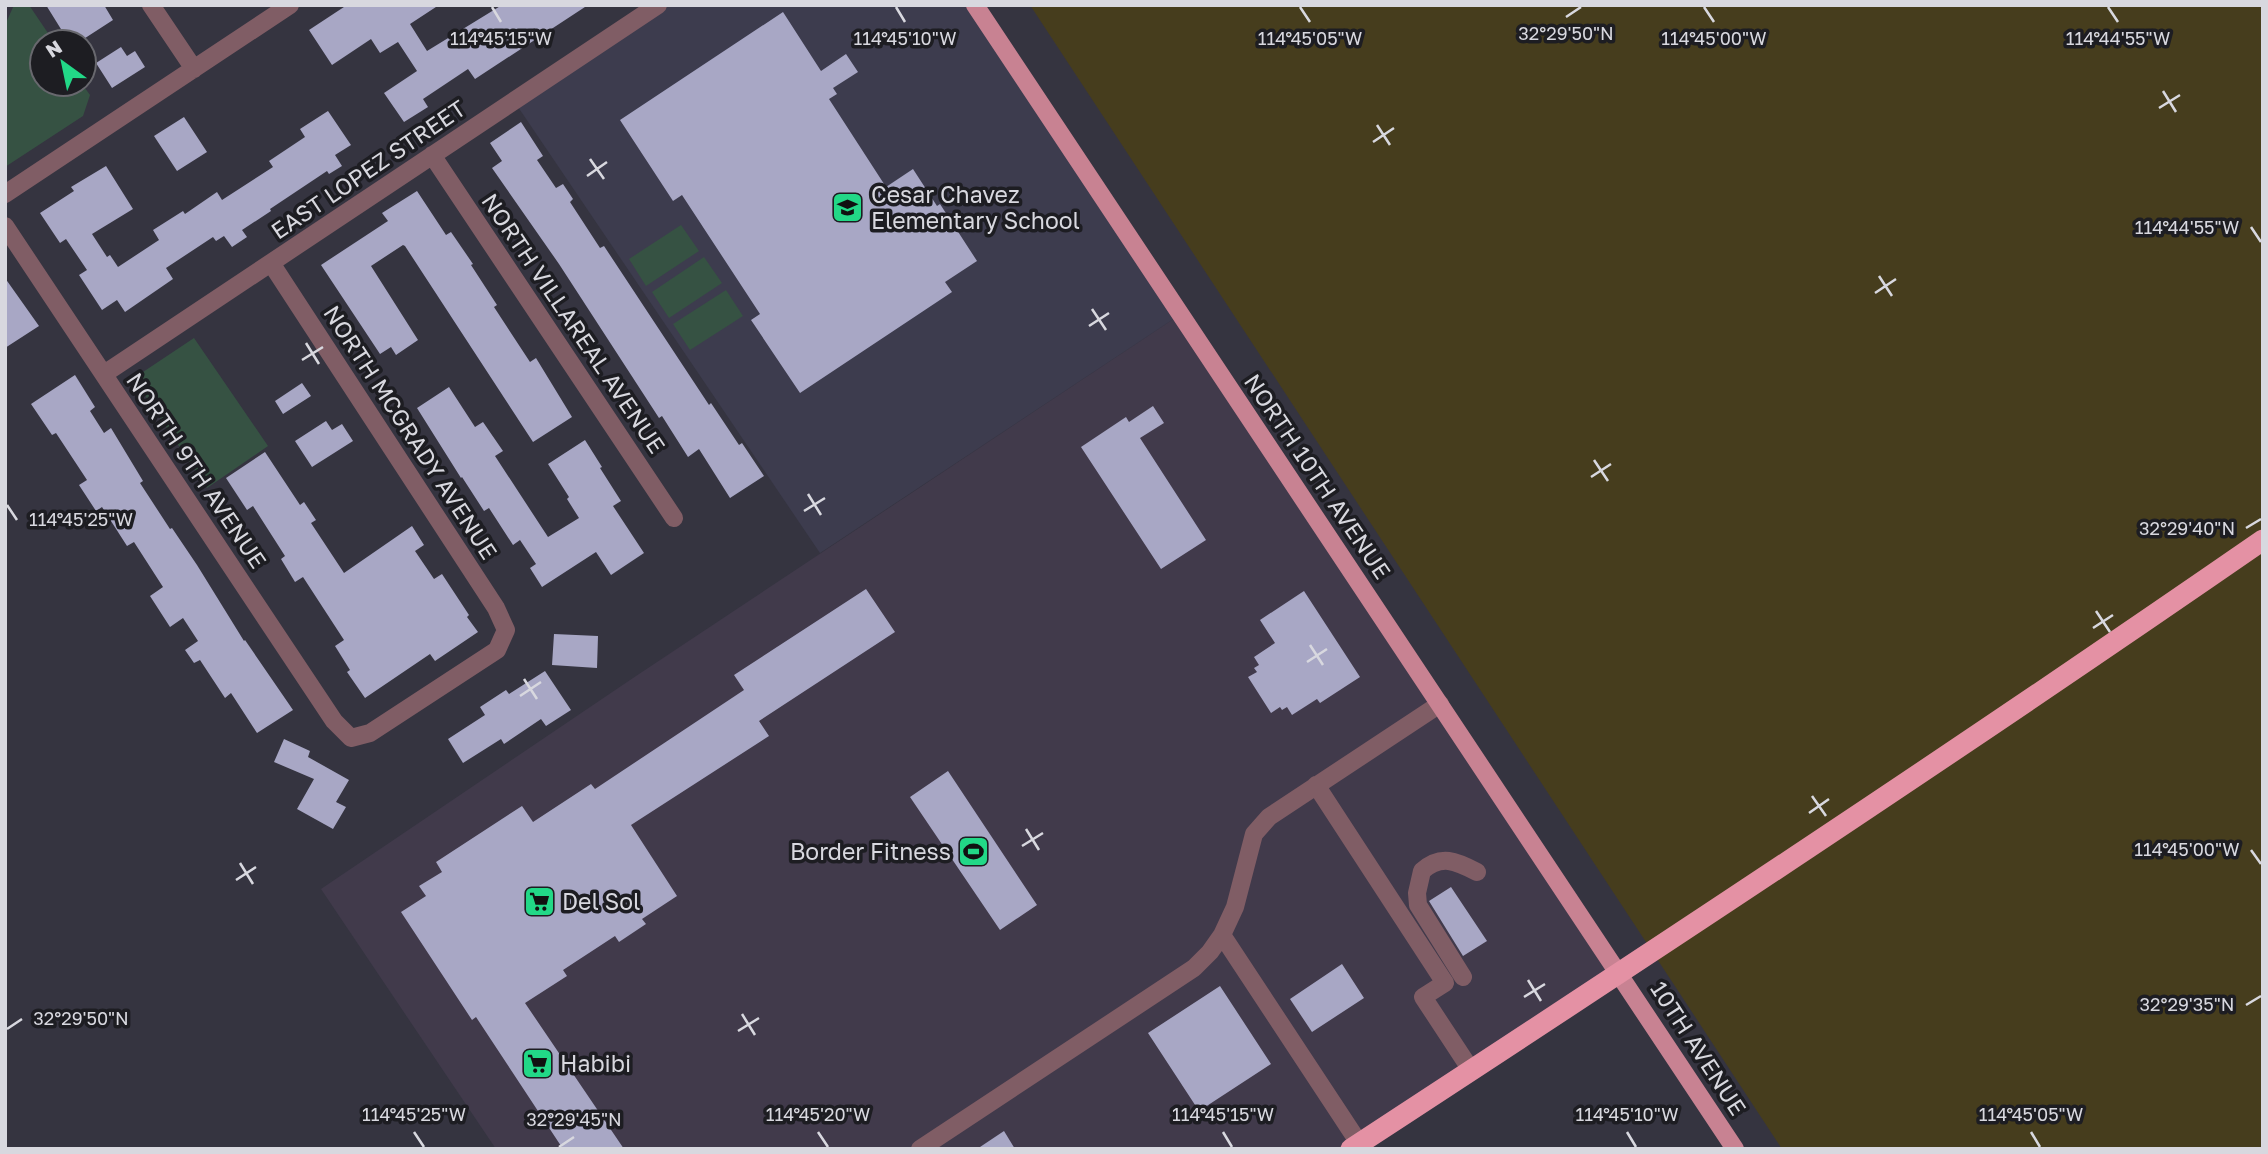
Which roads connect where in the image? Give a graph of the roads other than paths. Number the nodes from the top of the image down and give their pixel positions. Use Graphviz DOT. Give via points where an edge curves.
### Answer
graph roads {
  1 [pos="151,5"];
  2 [pos="290,5"];
  3 [pos="658,5"];
  4 [pos="975,5"];
  5 [pos="194,69"];
  6 [pos="432,155"];
  7 [pos="5,194"];
  8 [pos="5,226"];
  9 [pos="271,263"];
  10 [pos="104,374"];
  11 [pos="674,518"];
  12 [pos="2263,540"];
  13 [pos="1440,704"];
  14 [pos="351,738"];
  15 [pos="1316,785"];
  16 [pos="1477,872"];
  17 [pos="1222,935"];
  18 [pos="1621,974"];
  19 [pos="1463,977"];
  20 [pos="1471,1070"];
  21 [pos="1355,1146"];
  22 [pos="920,1149"];
  23 [pos="1735,1149"];
  1 -- 5 [label="street"];
  2 -- 5 [label="street"];
  3 -- 6 [label="street, EAST LOPEZ STREET"];
  4 -- 13 [label="main road, NORTH 10TH AVENUE"];
  5 -- 7 [label="street"];
  6 -- 9 [label="street, EAST LOPEZ STREET"];
  6 -- 11 [label="street, NORTH VILLAREAL AVENUE"];
  8 -- 10 [label="street, NORTH 9TH AVENUE"];
  9 -- 10 [label="street, EAST LOPEZ STREET"];
  9 -- 14 [label="street, NORTH MCGRADY AVENUE" via="506,630 497,650 370,733"];
  10 -- 14 [label="street, NORTH 9TH AVENUE" via="334,721"];
  12 -- 18 [label="highway"];
  13 -- 15 [label="street"];
  13 -- 18 [label="main road, NORTH 10TH AVENUE"];
  15 -- 17 [label="street" via="1269,817 1254,834 1235,907"];
  15 -- 20 [label="street" via="1445,983 1423,997"];
  16 -- 19 [label="street" via="1459,862 1438,861 1422,872 1417,893 1418,905"];
  17 -- 21 [label="street"];
  17 -- 22 [label="street" via="1194,968"];
  18 -- 20 [label="highway"];
  18 -- 23 [label="main road, 10TH AVENUE"];
  20 -- 21 [label="highway"];
}
